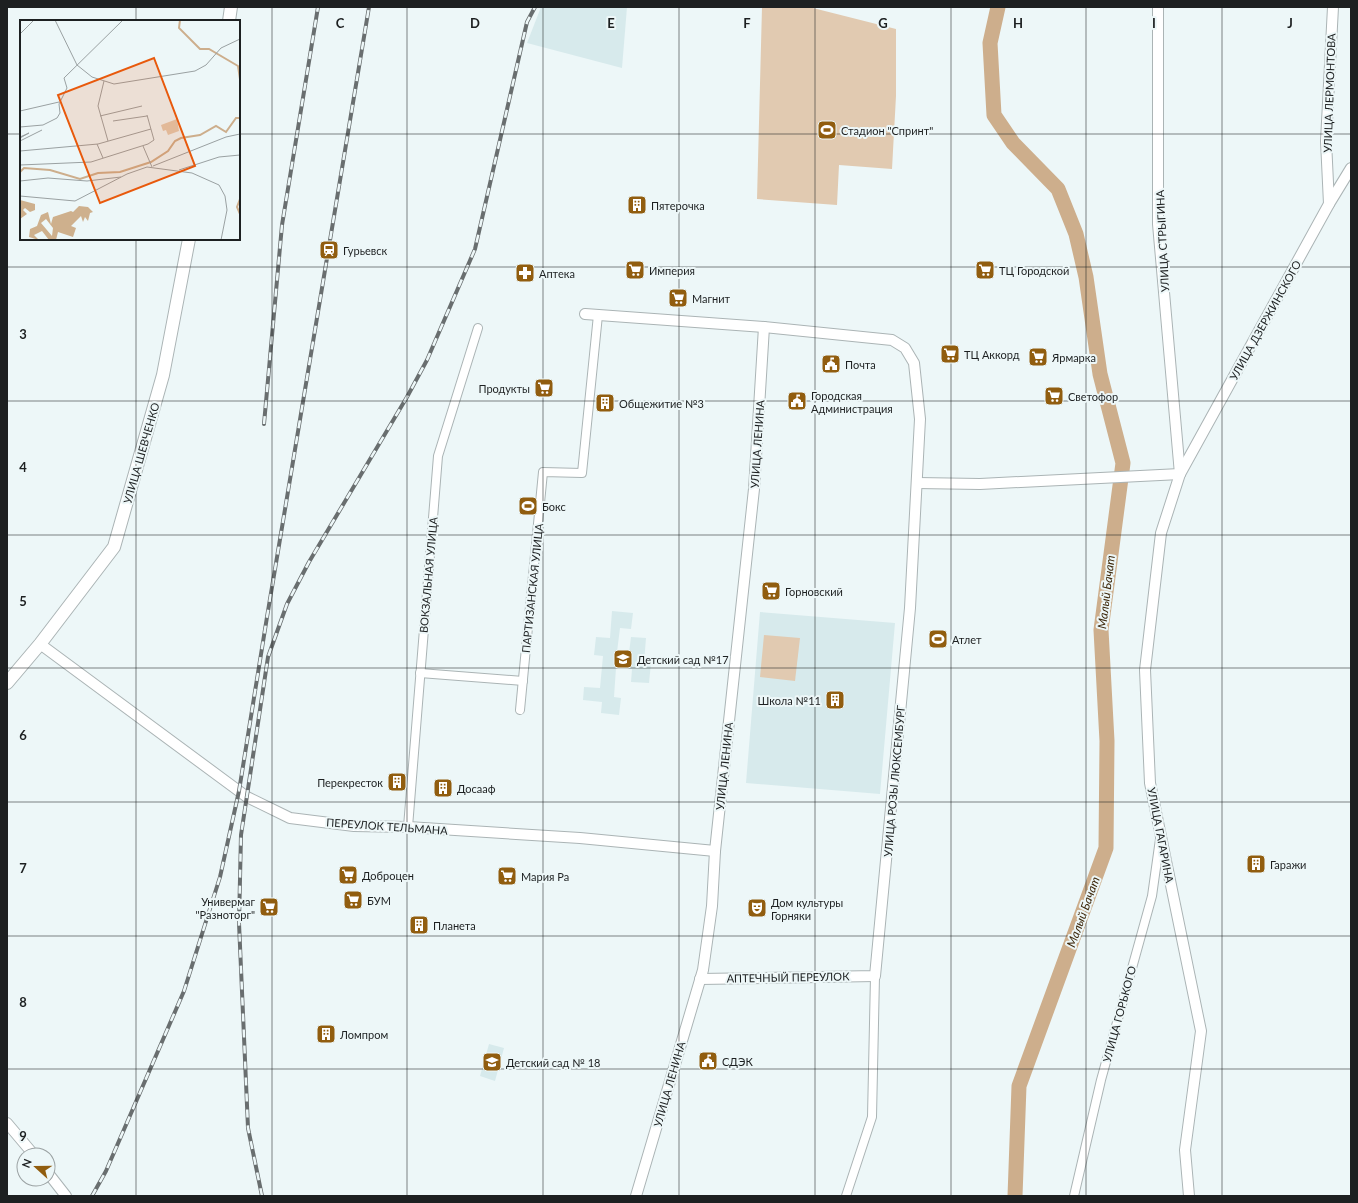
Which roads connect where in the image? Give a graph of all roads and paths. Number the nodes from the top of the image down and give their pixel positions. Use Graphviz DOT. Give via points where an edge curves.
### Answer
graph roads {
  1 [pos="231,7"];
  2 [pos="1158,7"];
  3 [pos="1333,7"];
  4 [pos="229,20"];
  5 [pos="1351,168"];
  6 [pos="1329,204"];
  7 [pos="189,240"];
  8 [pos="585,314"];
  9 [pos="598,315"];
  10 [pos="764,327"];
  11 [pos="478,328"];
  12 [pos="1180,474"];
  13 [pos="917,483"];
  14 [pos="40,644"];
  15 [pos="420,673"];
  16 [pos="523,680"];
  17 [pos="7,683"];
  18 [pos="520,710"];
  19 [pos="408,827"];
  20 [pos="1161,832"];
  21 [pos="715,851"];
  22 [pos="875,976"];
  23 [pos="700,979"];
  24 [pos="7,1123"];
  25 [pos="27,1147"];
  26 [pos="56,1184"];
  27 [pos="66,1196"];
  28 [pos="636,1196"];
  29 [pos="846,1196"];
  30 [pos="1074,1196"];
  31 [pos="1189,1196"];
  1 -- 4 [label="main road"];
  2 -- 12 [label="street, УЛИЦА СТРЫГИНА" via="1158,224"];
  3 -- 6 [label="street, УЛИЦА ЛЕРМОНТОВА" via="1326,141"];
  5 -- 6 [label="street, УЛИЦА ДЗЕРЖИНСКОГО"];
  6 -- 12 [label="street, УЛИЦА ДЗЕРЖИНСКОГО"];
  7 -- 14 [label="main road, УЛИЦА ШЕВЧЕНКО" via="163,375 114,547"];
  8 -- 9 [label="street"];
  9 -- 10 [label="street"];
  9 -- 16 [label="street, ПАРТИЗАНСКАЯ УЛИЦА" via="582,473 543,472"];
  10 -- 13 [label="street, УЛИЦА РОЗЫ ЛЮКСЕМБУРГ" via="892,340 905,348 914,363 920,419"];
  10 -- 21 [label="street, УЛИЦА ЛЕНИНА" via="754,489"];
  11 -- 15 [label="street, ВОКЗАЛЬНАЯ УЛИЦА" via="438,456"];
  12 -- 13 [label="street" via="980,484"];
  12 -- 20 [label="street, УЛИЦА ГАГАРИНА" via="1161,533 1145,670 1150,783"];
  13 -- 22 [label="street, УЛИЦА РОЗЫ ЛЮКСЕМБУРГ" via="910,608"];
  14 -- 17 [label="main road, УЛИЦА ШЕВЧЕНКО"];
  14 -- 19 [label="street, ПЕРЕУЛОК ТЕЛЬМАНА" via="247,797 290,818 354,826"];
  15 -- 16 [label="street"];
  15 -- 19 [label="street, ВОКЗАЛЬНАЯ УЛИЦА"];
  16 -- 18 [label="street, ПАРТИЗАНСКАЯ УЛИЦА"];
  19 -- 21 [label="street, ПЕРЕУЛОК ТЕЛЬМАНА" via="580,838"];
  20 -- 30 [label="street, УЛИЦА ГОРЬКОГО" via="1152,896 1102,1080"];
  20 -- 31 [label="street, УЛИЦА ГАГАРИНА" via="1200,1031 1185,1150"];
  21 -- 23 [label="street, УЛИЦА ЛЕНИНА" via="712,906"];
  22 -- 23 [label="street, АПТЕЧНЫЙ ПЕРЕУЛОК"];
  22 -- 29 [label="street, УЛИЦА РОЗЫ ЛЮКСЕМБУРГ" via="872,1117"];
  23 -- 28 [label="street, УЛИЦА ЛЕНИНА"];
  24 -- 25 [label="street"];
  26 -- 27 [label="street"];
}
